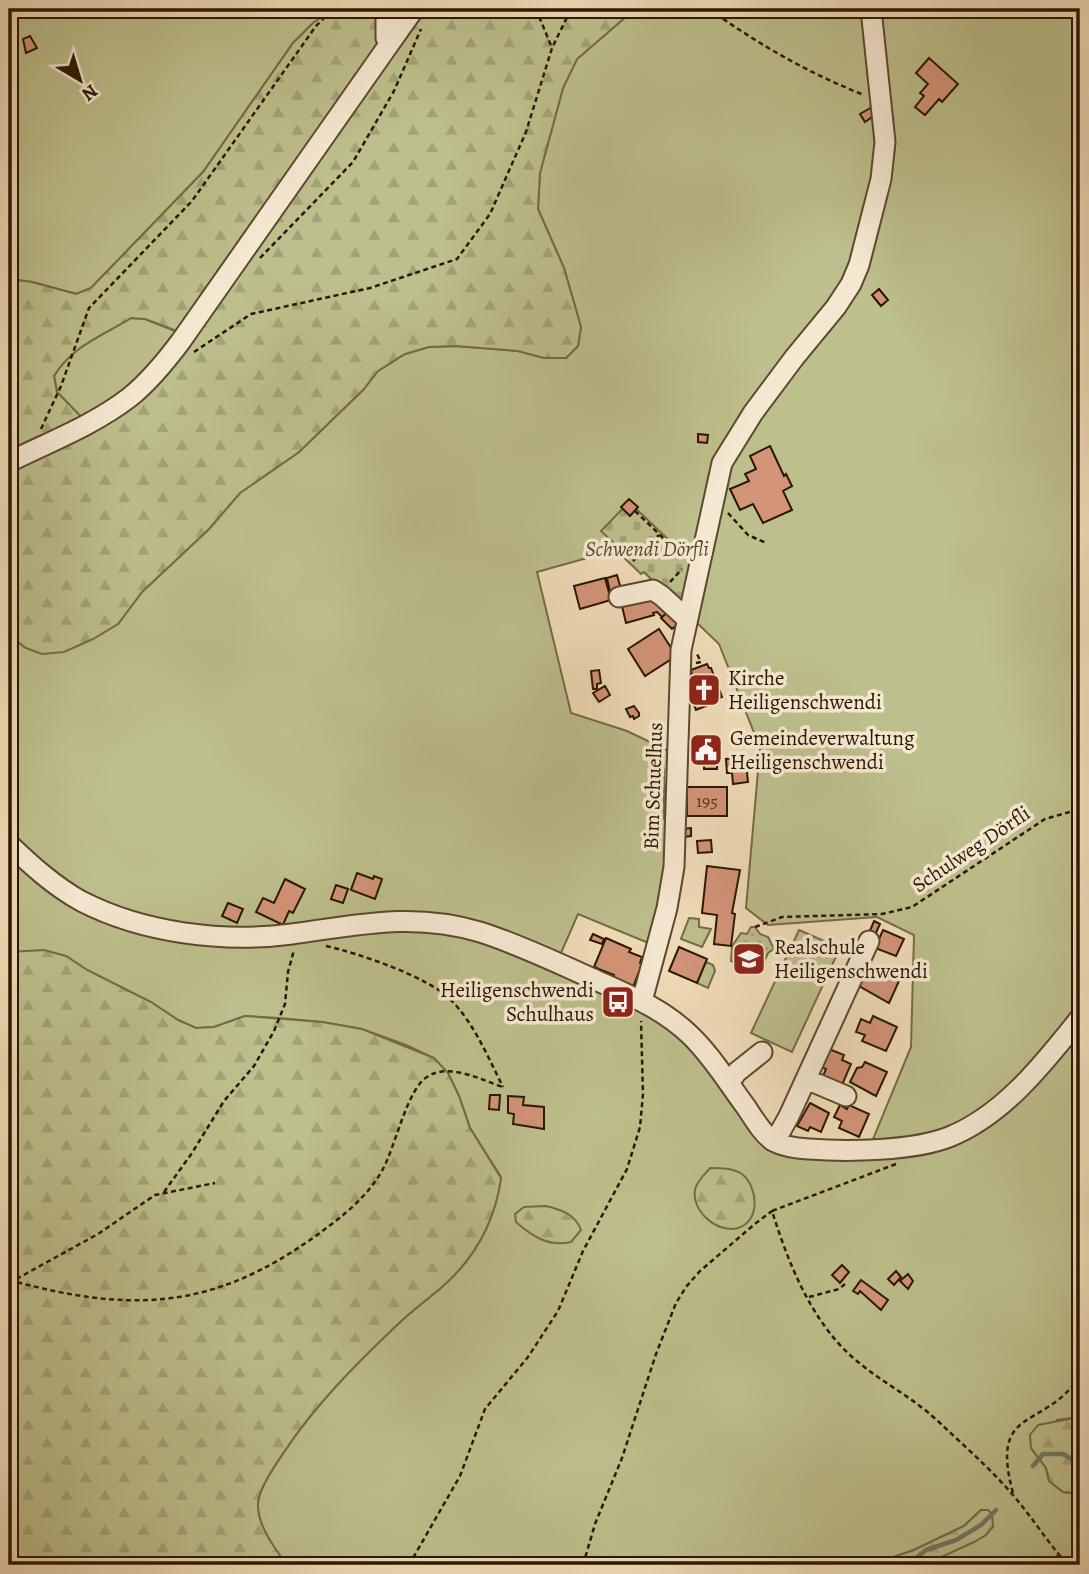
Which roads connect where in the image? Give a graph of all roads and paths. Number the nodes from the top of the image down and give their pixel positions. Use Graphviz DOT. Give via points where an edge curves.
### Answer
graph roads {
  1 [pos="43,9"];
  2 [pos="60,9"];
  3 [pos="333,9"];
  4 [pos="386,9"];
  5 [pos="536,9"];
  6 [pos="571,9"];
  7 [pos="709,9"];
  8 [pos="871,9"];
  9 [pos="419,15"];
  10 [pos="390,43"];
  11 [pos="552,48"];
  12 [pos="881,97"];
  13 [pos="259,259"];
  14 [pos="185,358"];
  15 [pos="31,451"];
  16 [pos="9,461"];
  17 [pos="716,496"];
  18 [pos="635,512"];
  19 [pos="659,535"];
  20 [pos="766,543"];
  21 [pos="633,561"];
  22 [pos="665,587"];
  23 [pos="619,597"];
  24 [pos="687,619"];
  25 [pos="1080,809"];
  26 [pos="9,844"];
  27 [pos="755,927"];
  28 [pos="869,941"];
  29 [pos="320,945"];
  30 [pos="295,948"];
  31 [pos="645,1003"];
  32 [pos="1080,1018"];
  33 [pos="762,1052"];
  34 [pos="806,1079"];
  35 [pos="729,1083"];
  36 [pos="846,1096"];
  37 [pos="775,1142"];
  38 [pos="905,1147"];
  39 [pos="215,1183"];
  40 [pos="164,1192"];
  41 [pos="772,1211"];
  42 [pos="10,1281"];
  43 [pos="845,1284"];
  44 [pos="808,1297"];
  45 [pos="1080,1376"];
  46 [pos="1014,1496"];
  47 [pos="1056,1551"];
  48 [pos="409,1565"];
  49 [pos="583,1565"];
  50 [pos="1060,1565"];
  51 [pos="1068,1565"];
  1 -- 2 [label="path"];
  3 -- 15 [label="path" via="316,26 192,201 89,308"];
  4 -- 10 [label="street"];
  5 -- 11 [label="path"];
  6 -- 11 [label="path"];
  7 -- 12 [label="path" via="815,74 864,95"];
  8 -- 12 [label="street, Bim Schuelhus"];
  9 -- 10 [label="street"];
  9 -- 13 [label="path" via="394,91 353,162"];
  10 -- 15 [label="street" via="161,366 110,411"];
  11 -- 14 [label="path" via="526,132 490,214 457,258 370,288 251,314"];
  12 -- 17 [label="street, Bim Schuelhus" via="884,157 859,265 847,292 730,448"];
  15 -- 16 [label="street"];
  17 -- 20 [label="path" via="748,535"];
  17 -- 24 [label="street, Bim Schuelhus"];
  18 -- 19 [label="path"];
  19 -- 21 [label="path"];
  19 -- 22 [label="path" via="689,562"];
  23 -- 24 [label="street" via="653,590"];
  24 -- 31 [label="street, Bim Schuelhus" via="679,668 674,867"];
  25 -- 27 [label="path, Schulweg Dörfli" via="1045,819 912,908 883,914 782,918"];
  26 -- 31 [label="street" via="79,900 146,924 254,936 374,921 442,923 506,942"];
  28 -- 34 [label="street"];
  29 -- 42 [label="path" via="385,966 440,991 465,1018 503,1087 452,1071 436,1071 424,1079 384,1167 366,1194 343,1216 275,1263 209,1292 180,1299 119,1301"];
  30 -- 40 [label="path" via="285,1003 274,1031"];
  31 -- 35 [label="street" via="688,1033"];
  31 -- 48 [label="path" via="640,1024 640,1127 626,1169 558,1311 538,1344 492,1398 460,1476"];
  32 -- 38 [label="street" via="1017,1090 978,1122 950,1137"];
  33 -- 35 [label="street"];
  34 -- 36 [label="street"];
  34 -- 37 [label="street"];
  35 -- 37 [label="street"];
  37 -- 38 [label="street" via="819,1150"];
  38 -- 41 [label="path" via="901,1160 892,1167"];
  39 -- 40 [label="path"];
  40 -- 42 [label="path"];
  41 -- 44 [label="path"];
  41 -- 49 [label="path" via="701,1271 676,1303"];
  43 -- 44 [label="path"];
  44 -- 46 [label="path" via="851,1356 923,1407"];
  45 -- 46 [label="path" via="1064,1397 1029,1418 1012,1435 1006,1452"];
  46 -- 47 [label="path"];
  47 -- 50 [label="path"];
  47 -- 51 [label="path"];
}
